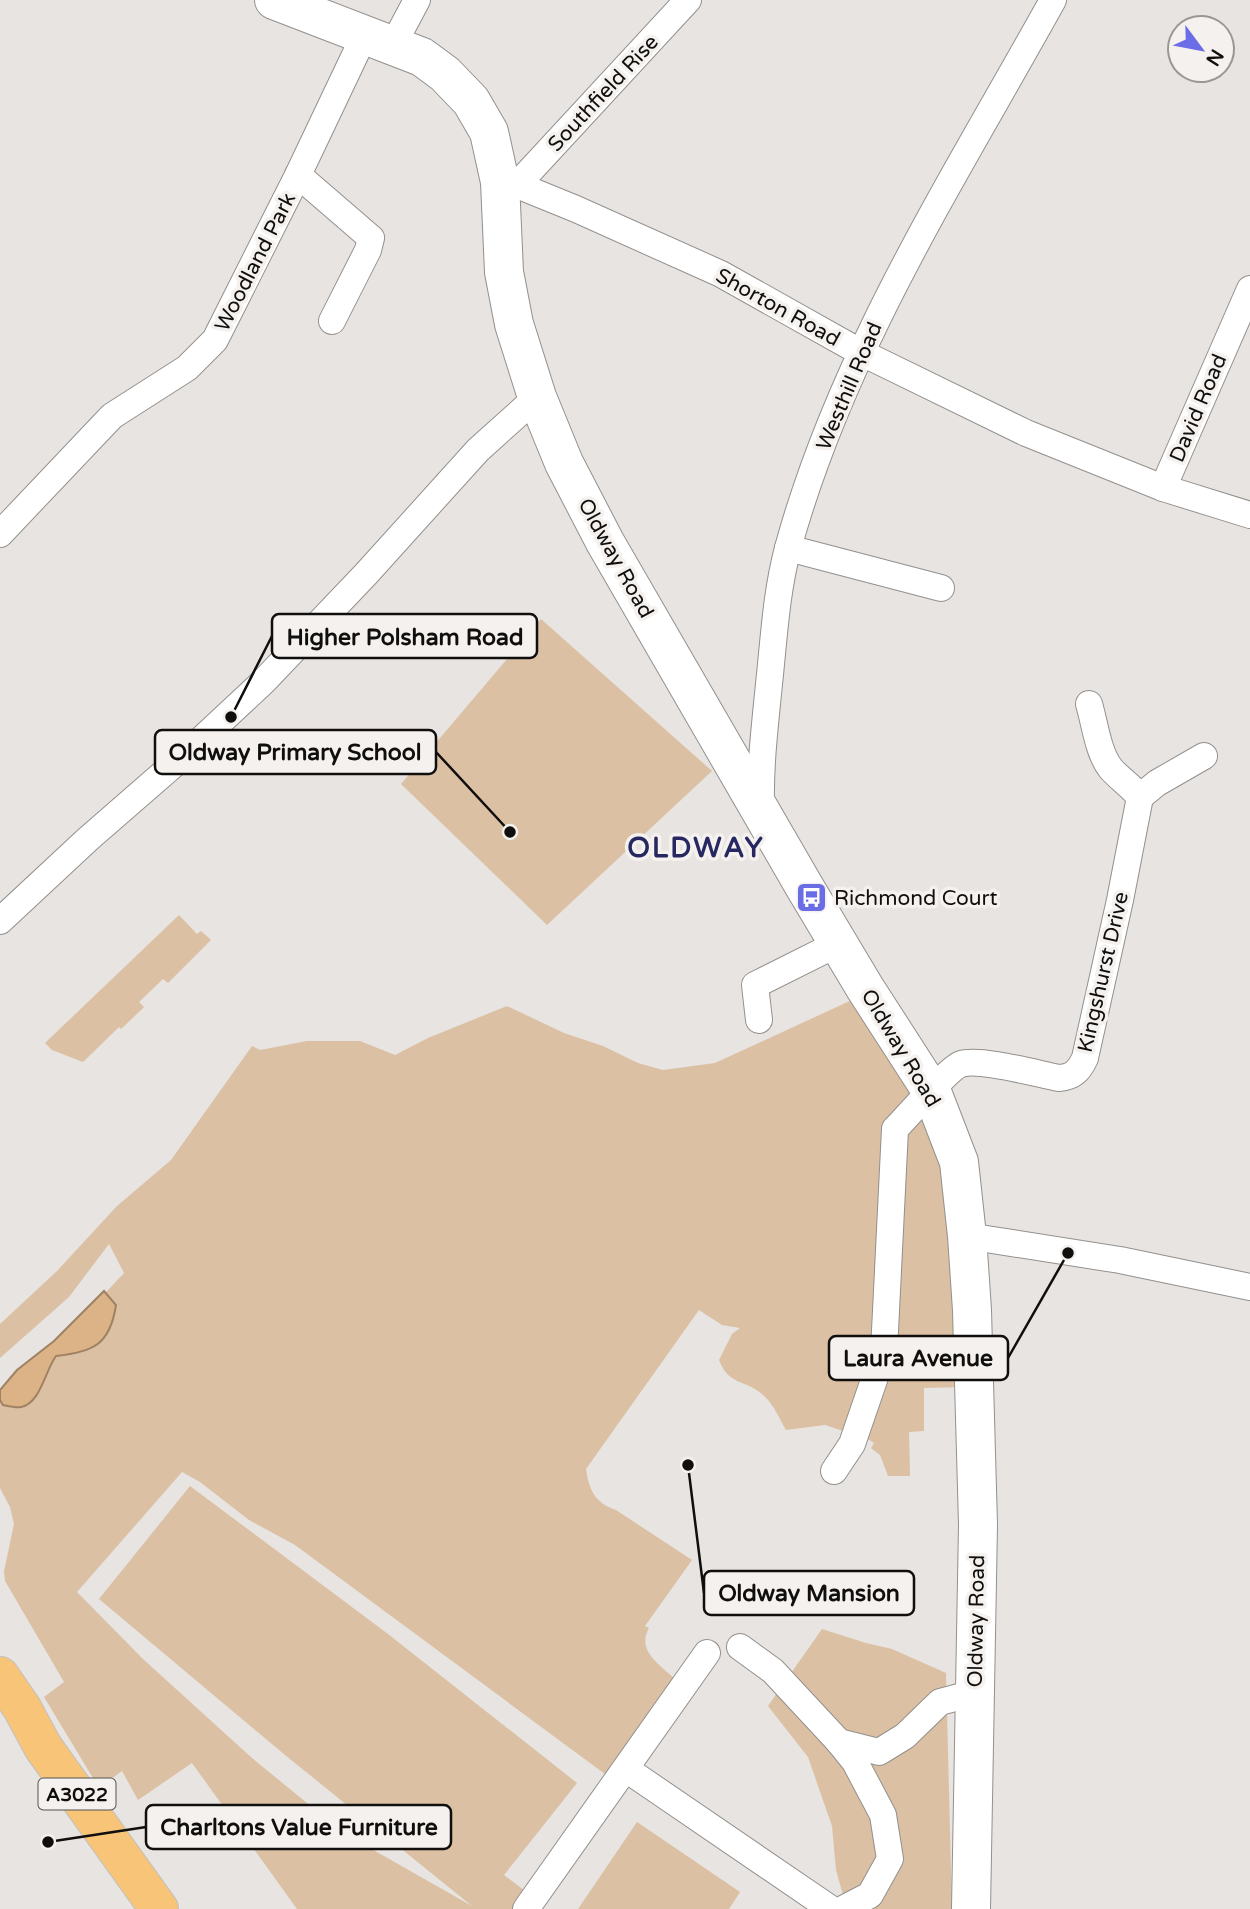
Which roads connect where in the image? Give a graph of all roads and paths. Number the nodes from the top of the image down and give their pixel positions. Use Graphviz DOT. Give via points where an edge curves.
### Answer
graph roads {
  1 [pos="274,0"];
  2 [pos="417,0"];
  3 [pos="688,0"];
  4 [pos="1053,0"];
  5 [pos="379,40"];
  6 [pos="298,175"];
  7 [pos="509,183"];
  8 [pos="1250,289"];
  9 [pos="332,321"];
  10 [pos="860,352"];
  11 [pos="537,397"];
  12 [pos="1163,488"];
  13 [pos="1250,515"];
  14 [pos="0,534"];
  15 [pos="788,548"];
  16 [pos="941,588"];
  17 [pos="1089,704"];
  18 [pos="1205,756"];
  19 [pos="1140,797"];
  20 [pos="762,810"];
  21 [pos="0,921"];
  22 [pos="839,943"];
  23 [pos="759,1020"];
  24 [pos="932,1092"];
  25 [pos="967,1236"];
  26 [pos="1250,1287"];
  27 [pos="834,1471"];
  28 [pos="740,1647"];
  29 [pos="706,1653"];
  30 [pos="0,1676"];
  31 [pos="974,1693"];
  32 [pos="839,1742"];
  33 [pos="626,1769"];
  34 [pos="159,1909"];
  35 [pos="526,1909"];
  36 [pos="831,1909"];
  37 [pos="844,1909"];
  38 [pos="971,1909"];
  1 -- 5 [label="street, Oldway Road"];
  2 -- 5 [label="street, Woodland Park"];
  3 -- 7 [label="street, Southfield Rise"];
  4 -- 10 [label="street, Westhill Road"];
  5 -- 6 [label="street, Woodland Park"];
  5 -- 7 [label="street, Oldway Road" via="422,57 471,102 489,132"];
  6 -- 9 [label="street" via="371,238"];
  6 -- 14 [label="street, Woodland Park" via="215,340 187,368 112,416"];
  7 -- 10 [label="street, Shorton Road" via="721,274"];
  7 -- 11 [label="street, Oldway Road" via="504,272 514,324"];
  8 -- 12 [label="street, David Road"];
  10 -- 12 [label="street, Shorton Road" via="1026,433"];
  10 -- 15 [label="street, Westhill Road" via="819,453"];
  11 -- 20 [label="street, Oldway Road" via="564,463 605,542"];
  11 -- 21 [label="street" via="478,450 263,682"];
  12 -- 13 [label="street, Shorton Road"];
  15 -- 16 [label="street"];
  15 -- 20 [label="street, Westhill Road" via="776,607 760,770"];
  17 -- 19 [label="street" via="1104,758"];
  18 -- 19 [label="street"];
  19 -- 24 [label="street, Kingshurst Drive" via="1090,1044 1080,1069 1059,1078 962,1064"];
  20 -- 22 [label="street, Oldway Road"];
  22 -- 23 [label="street" via="755,985"];
  22 -- 24 [label="street, Oldway Road"];
  24 -- 25 [label="street, Oldway Road" via="959,1162"];
  24 -- 27 [label="street" via="895,1129 884,1351 852,1444"];
  25 -- 26 [label="street" via="1120,1260"];
  25 -- 31 [label="street, Oldway Road" via="978,1525"];
  28 -- 32 [label="street" via="773,1671"];
  29 -- 33 [label="street"];
  30 -- 34 [label="main road, A3022" via="43,1747"];
  31 -- 32 [label="street" via="940,1702 905,1736 879,1752"];
  31 -- 38 [label="street, Oldway Road"];
  32 -- 37 [label="street" via="883,1815 890,1859 870,1895"];
  33 -- 35 [label="street"];
  33 -- 36 [label="street"];
}
